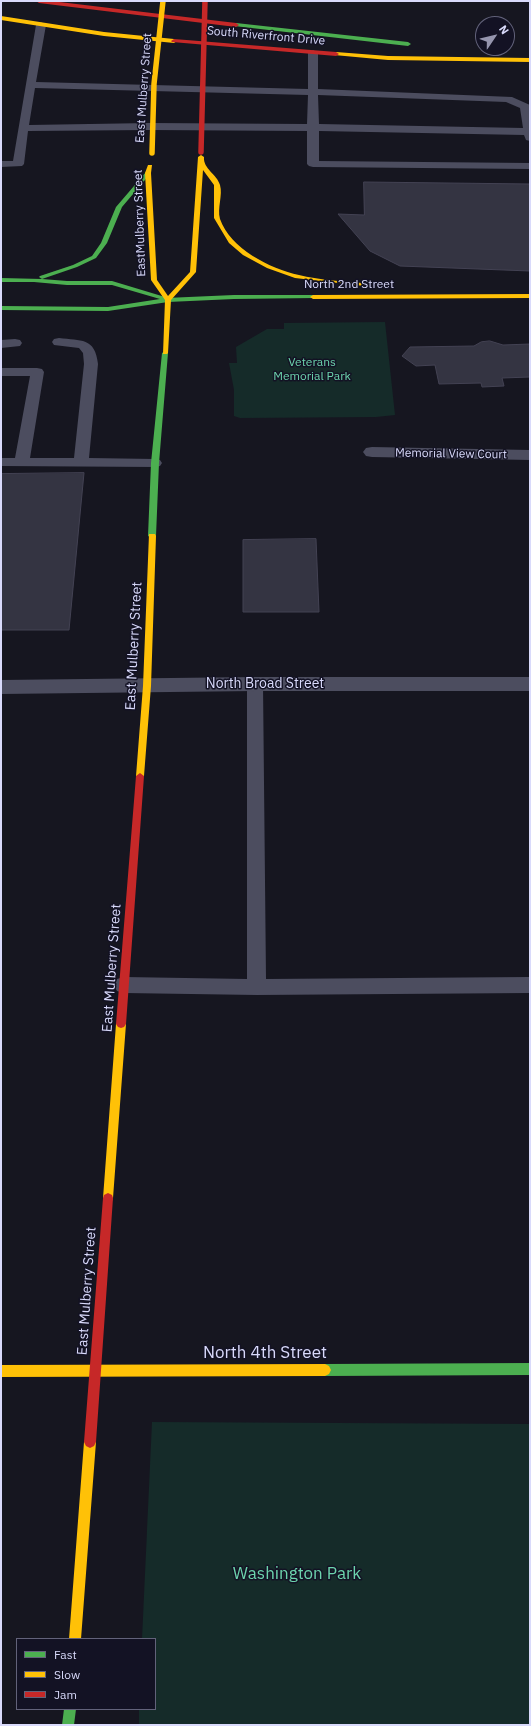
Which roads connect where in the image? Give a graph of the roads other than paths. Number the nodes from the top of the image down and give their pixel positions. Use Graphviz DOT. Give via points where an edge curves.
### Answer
graph roads {
  1 [pos="38,1"];
  2 [pos="162,1"];
  3 [pos="205,1"];
  4 [pos="1,18"];
  5 [pos="41,25"];
  6 [pos="417,45"];
  7 [pos="313,53"];
  8 [pos="388,58"];
  9 [pos="530,60"];
  10 [pos="513,69"];
  11 [pos="31,85"];
  12 [pos="314,92"];
  13 [pos="314,126"];
  14 [pos="24,128"];
  15 [pos="530,134"];
  16 [pos="152,152"];
  17 [pos="201,163"];
  18 [pos="1,164"];
  19 [pos="18,164"];
  20 [pos="530,166"];
  21 [pos="148,173"];
  22 [pos="1,175"];
  23 [pos="1,280"];
  24 [pos="34,280"];
  25 [pos="368,285"];
  26 [pos="530,286"];
  27 [pos="384,287"];
  28 [pos="463,296"];
  29 [pos="530,296"];
  30 [pos="168,300"];
  31 [pos="1,308"];
  32 [pos="59,342"];
  33 [pos="16,343"];
  34 [pos="1,344"];
  35 [pos="1,372"];
  36 [pos="372,452"];
  37 [pos="530,455"];
  38 [pos="22,461"];
  39 [pos="1,462"];
  40 [pos="81,462"];
  41 [pos="155,463"];
  42 [pos="255,684"];
  43 [pos="530,684"];
  44 [pos="147,686"];
  45 [pos="1,687"];
  46 [pos="530,985"];
  47 [pos="124,986"];
  48 [pos="258,987"];
  49 [pos="530,1369"];
  50 [pos="1,1370"];
  51 [pos="95,1370"];
  52 [pos="75,1638"];
  53 [pos="70,1710"];
  54 [pos="68,1725"];
  1 -- 6 [label="main road, South Riverfront Drive"];
  2 -- 16 [label="main road, East Mulberry Street, bridge" via="154,84"];
  3 -- 17 [label="main road, bridge"];
  4 -- 5 [label="main road, South Riverfront Drive"];
  5 -- 7 [label="main road, South Riverfront Drive" via="112,35"];
  5 -- 11 [label="lane"];
  7 -- 8 [label="main road, South Riverfront Drive"];
  7 -- 12 [label="lane"];
  8 -- 9 [label="main road, South Riverfront Drive"];
  8 -- 10 [label="main road"];
  11 -- 12 [label="lane"];
  11 -- 14 [label="lane"];
  12 -- 13 [label="lane"];
  12 -- 15 [label="lane" via="508,99 525,106"];
  13 -- 14 [label="lane"];
  13 -- 15 [label="lane"];
  13 -- 20 [label="lane" via="313,164"];
  14 -- 19 [label="lane"];
  16 -- 21 [label="main road, EastMulberry Street"];
  17 -- 25 [label="main road" via="217,185 217,218 231,242 246,254 269,267 297,277"];
  17 -- 30 [label="main road" via="193,272"];
  18 -- 19 [label="lane"];
  19 -- 22 [label="lane"];
  21 -- 24 [label="main road" via="119,207 104,243 94,257"];
  21 -- 30 [label="main road, EastMulberry Street" via="154,280"];
  23 -- 24 [label="main road, North 2nd Street"];
  24 -- 30 [label="main road, North 2nd Street" via="112,283"];
  26 -- 28 [label="main road"];
  27 -- 28 [label="main road"];
  28 -- 29 [label="main road, North 2nd Street"];
  28 -- 30 [label="main road, North 2nd Street" via="234,297"];
  30 -- 31 [label="main road, North 2nd Street" via="108,309"];
  30 -- 41 [label="main road, East Mulberry Street"];
  32 -- 40 [label="lane" via="83,345 90,352"];
  33 -- 34 [label="lane"];
  35 -- 38 [label="lane" via="37,372"];
  36 -- 37 [label="street, Memorial View Court"];
  38 -- 39 [label="lane"];
  38 -- 40 [label="lane"];
  40 -- 41 [label="lane"];
  41 -- 44 [label="main road, East Mulberry Street"];
  42 -- 43 [label="street, North Broad Street"];
  42 -- 44 [label="street, North Broad Street"];
  42 -- 48 [label="lane"];
  44 -- 45 [label="street, North Broad Street"];
  44 -- 47 [label="main road, East Mulberry Street"];
  46 -- 48 [label="lane"];
  47 -- 48 [label="lane"];
  47 -- 51 [label="main road, East Mulberry Street"];
  49 -- 51 [label="main road, North 4th Street"];
  50 -- 51 [label="main road, North 4th Street"];
  51 -- 52 [label="main road, East Mulberry Street"];
  53 -- 54 [label="main road"];
}
